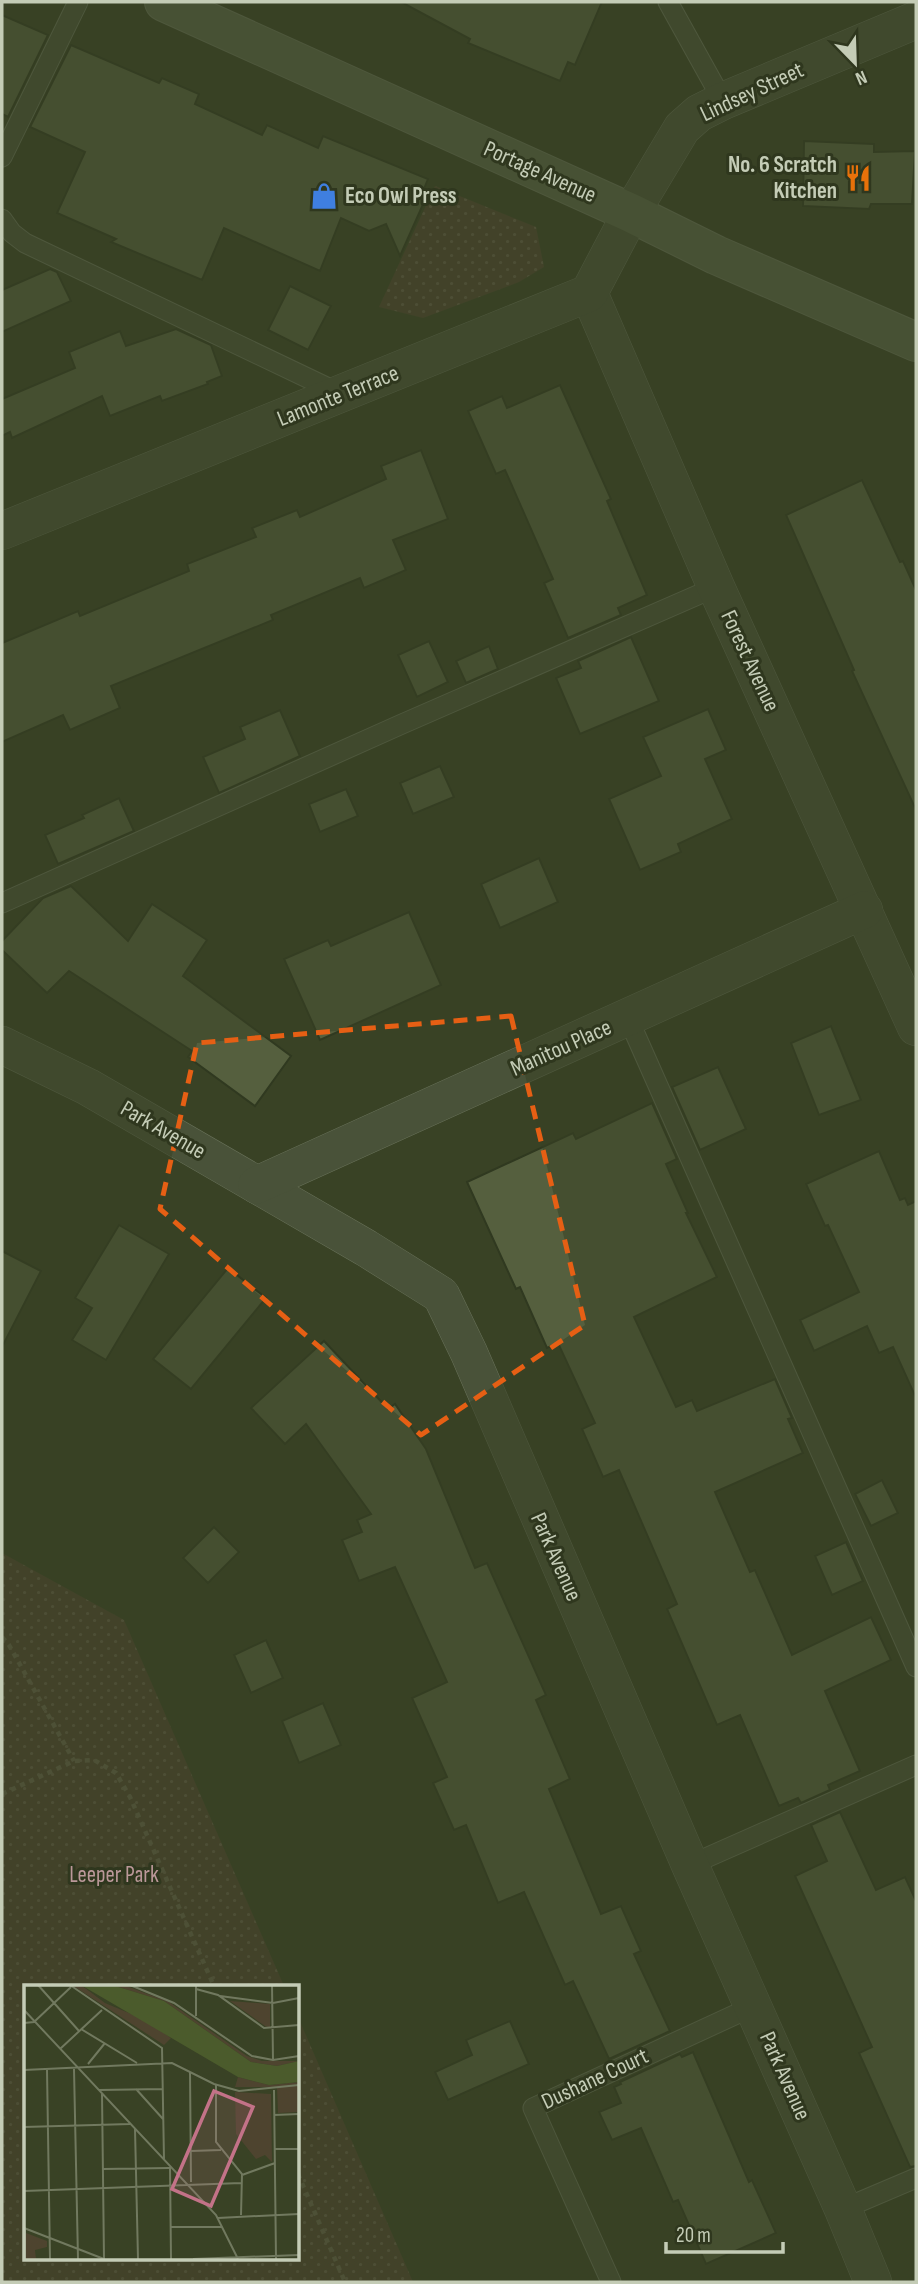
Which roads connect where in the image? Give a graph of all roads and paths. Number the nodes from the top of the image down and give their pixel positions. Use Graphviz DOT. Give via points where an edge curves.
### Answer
graph roads {
  1 [pos="78,2"];
  2 [pos="164,2"];
  3 [pos="668,2"];
  4 [pos="916,20"];
  5 [pos="723,101"];
  6 [pos="2,157"];
  7 [pos="631,213"];
  8 [pos="2,219"];
  9 [pos="589,293"];
  10 [pos="916,342"];
  11 [pos="343,394"];
  12 [pos="2,531"];
  13 [pos="716,587"];
  14 [pos="2,903"];
  15 [pos="864,911"];
  16 [pos="628,1018"];
  17 [pos="916,1027"];
  18 [pos="2,1045"];
  19 [pos="257,1185"];
  20 [pos="2,1637"];
  21 [pos="916,1667"];
  22 [pos="74,1761"];
  23 [pos="916,1765"];
  24 [pos="2,1794"];
  25 [pos="690,1865"];
  26 [pos="214,1985"];
  27 [pos="754,2006"];
  28 [pos="299,2176"];
  29 [pos="916,2178"];
  30 [pos="844,2209"];
  31 [pos="345,2282"];
  32 [pos="611,2282"];
  33 [pos="873,2282"];
  1 -- 6 [label="lane"];
  2 -- 7 [label="main road, Portage Avenue"];
  3 -- 5 [label="lane"];
  4 -- 5 [label="street, Lindsey Street"];
  5 -- 7 [label="street, Lindsey Street" via="682,128"];
  7 -- 9 [label="street"];
  7 -- 10 [label="main road, Portage Avenue"];
  8 -- 11 [label="lane" via="24,243"];
  9 -- 11 [label="street, Lamonte Terrace"];
  9 -- 13 [label="street, Forest Avenue"];
  11 -- 12 [label="street, Lamonte Terrace"];
  13 -- 14 [label="lane"];
  13 -- 15 [label="street, Forest Avenue"];
  15 -- 16 [label="street, Manitou Place"];
  15 -- 17 [label="street, Forest Avenue"];
  16 -- 19 [label="street, Manitou Place"];
  16 -- 21 [label="lane"];
  18 -- 19 [label="street, Park Avenue" via="88,1087"];
  19 -- 25 [label="street, Park Avenue" via="441,1295"];
  20 -- 22 [label="path"];
  22 -- 24 [label="path"];
  22 -- 26 [label="path" via="94,1760 117,1773"];
  23 -- 25 [label="lane"];
  25 -- 27 [label="street, Park Avenue"];
  27 -- 30 [label="street, Park Avenue"];
  27 -- 32 [label="lane, Dushane Court" via="533,2108"];
  28 -- 31 [label="path"];
  29 -- 30 [label="lane"];
  30 -- 33 [label="street, Park Avenue"];
}
